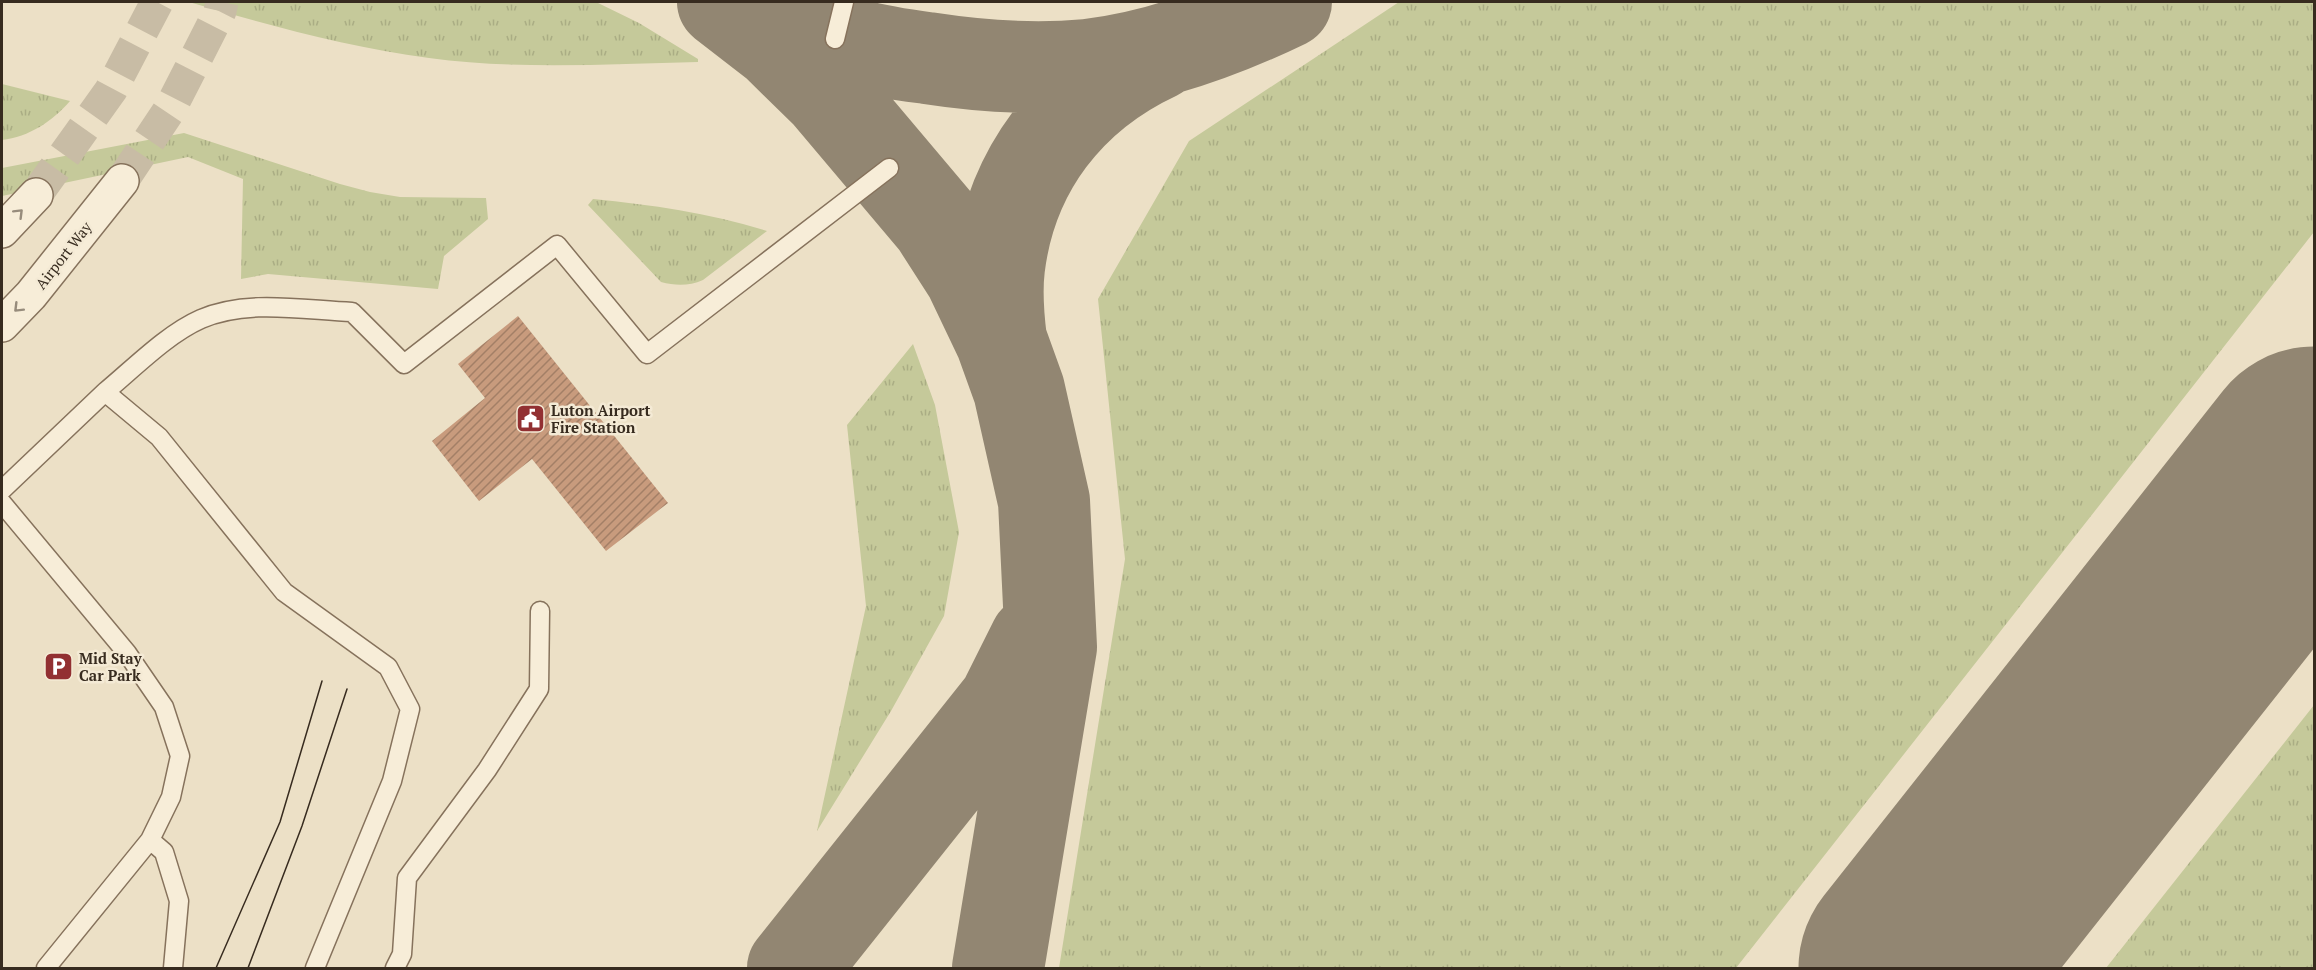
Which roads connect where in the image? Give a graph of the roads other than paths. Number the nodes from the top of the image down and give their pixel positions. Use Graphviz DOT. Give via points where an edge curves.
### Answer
graph roads {
  1 [pos="844,2"];
  2 [pos="835,39"];
  3 [pos="889,168"];
  4 [pos="122,181"];
  5 [pos="36,195"];
  6 [pos="2,231"];
  7 [pos="2,325"];
  8 [pos="105,392"];
  9 [pos="2,490"];
  10 [pos="2,503"];
  11 [pos="540,611"];
  12 [pos="150,840"];
  13 [pos="46,969"];
  14 [pos="173,969"];
  15 [pos="315,969"];
  16 [pos="395,969"];
  1 -- 2 [label="lane"];
  3 -- 8 [label="lane" via="647,354 557,245 404,364 352,312 261,307 200,319"];
  4 -- 7 [label="street, Airport Way, one-way" via="31,295"];
  6 -- 5 [label="street, one-way"];
  8 -- 9 [label="lane"];
  8 -- 15 [label="lane" via="159,437 284,592 388,667 410,709 392,781"];
  10 -- 12 [label="lane" via="127,653 165,707 180,756 171,797"];
  11 -- 16 [label="lane" via="539,689 487,770 407,878 402,954"];
  12 -- 13 [label="lane"];
  12 -- 14 [label="lane" via="164,852 179,901"];
}
